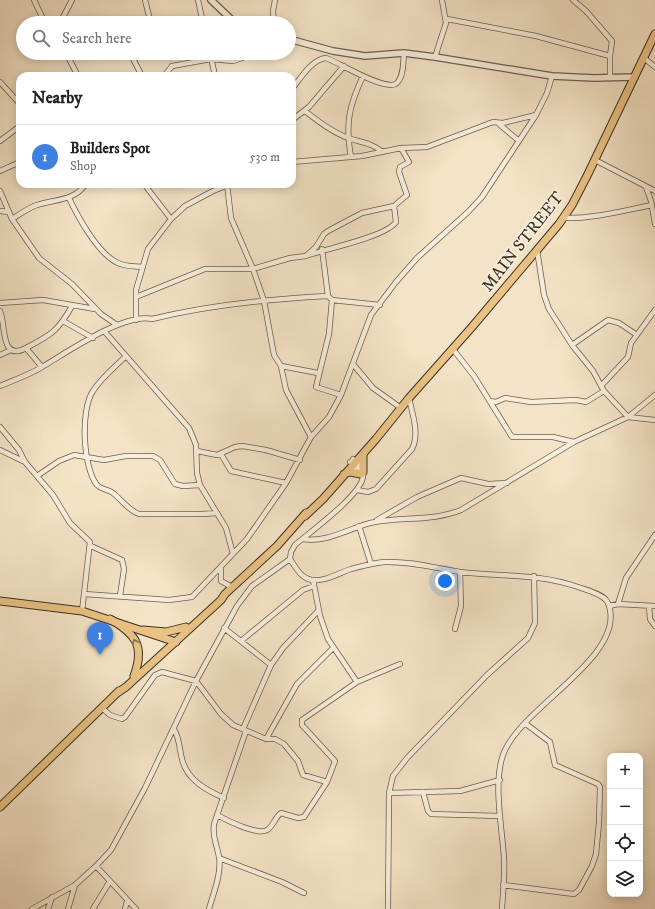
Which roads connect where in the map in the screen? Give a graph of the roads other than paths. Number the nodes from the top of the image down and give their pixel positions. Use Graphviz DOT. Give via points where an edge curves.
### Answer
graph roads {
  1 [pos="34,0"];
  2 [pos="72,0"];
  3 [pos="145,0"];
  4 [pos="198,0"];
  5 [pos="212,0"];
  6 [pos="275,0"];
  7 [pos="442,0"];
  8 [pos="573,0"];
  9 [pos="42,16"];
  10 [pos="64,16"];
  11 [pos="149,16"];
  12 [pos="201,16"];
  13 [pos="228,16"];
  14 [pos="273,16"];
  15 [pos="446,19"];
  16 [pos="655,34"];
  17 [pos="655,39"];
  18 [pos="296,41"];
  19 [pos="649,47"];
  20 [pos="404,53"];
  21 [pos="610,56"];
  22 [pos="435,57"];
  23 [pos="644,58"];
  24 [pos="70,60"];
  25 [pos="134,60"];
  26 [pos="201,60"];
  27 [pos="211,60"];
  28 [pos="225,60"];
  29 [pos="235,60"];
  30 [pos="344,66"];
  31 [pos="655,67"];
  32 [pos="76,72"];
  33 [pos="140,72"];
  34 [pos="167,72"];
  35 [pos="214,72"];
  36 [pos="363,76"];
  37 [pos="552,76"];
  38 [pos="610,76"];
  39 [pos="635,77"];
  40 [pos="0,82"];
  41 [pos="296,85"];
  42 [pos="16,100"];
  43 [pos="305,111"];
  44 [pos="536,115"];
  45 [pos="296,117"];
  46 [pos="498,122"];
  47 [pos="16,129"];
  48 [pos="348,138"];
  49 [pos="0,141"];
  50 [pos="518,142"];
  51 [pos="401,148"];
  52 [pos="383,152"];
  53 [pos="352,157"];
  54 [pos="594,160"];
  55 [pos="296,162"];
  56 [pos="16,164"];
  57 [pos="0,171"];
  58 [pos="646,187"];
  59 [pos="83,188"];
  60 [pos="147,188"];
  61 [pos="220,188"];
  62 [pos="227,188"];
  63 [pos="0,191"];
  64 [pos="655,191"];
  65 [pos="69,198"];
  66 [pos="652,205"];
  67 [pos="394,206"];
  68 [pos="0,211"];
  69 [pos="9,212"];
  70 [pos="563,218"];
  71 [pos="12,219"];
  72 [pos="171,219"];
  73 [pos="655,224"];
  74 [pos="324,234"];
  75 [pos="322,250"];
  76 [pos="537,250"];
  77 [pos="306,256"];
  78 [pos="143,267"];
  79 [pos="253,269"];
  80 [pos="136,297"];
  81 [pos="330,298"];
  82 [pos="264,301"];
  83 [pos="0,303"];
  84 [pos="380,305"];
  85 [pos="72,306"];
  86 [pos="95,309"];
  87 [pos="655,310"];
  88 [pos="0,311"];
  89 [pos="136,320"];
  90 [pos="64,321"];
  91 [pos="117,325"];
  92 [pos="105,332"];
  93 [pos="637,335"];
  94 [pos="93,338"];
  95 [pos="572,344"];
  96 [pos="26,348"];
  97 [pos="452,348"];
  98 [pos="11,350"];
  99 [pos="0,355"];
  100 [pos="126,356"];
  101 [pos="353,364"];
  102 [pos="281,366"];
  103 [pos="42,367"];
  104 [pos="318,373"];
  105 [pos="0,386"];
  106 [pos="601,386"];
  107 [pos="604,391"];
  108 [pos="341,395"];
  109 [pos="655,395"];
  110 [pos="409,398"];
  111 [pos="490,401"];
  112 [pos="399,410"];
  113 [pos="628,417"];
  114 [pos="655,420"];
  115 [pos="0,427"];
  116 [pos="311,437"];
  117 [pos="574,442"];
  118 [pos="0,450"];
  119 [pos="197,451"];
  120 [pos="221,454"];
  121 [pos="363,454"];
  122 [pos="87,457"];
  123 [pos="300,460"];
  124 [pos="25,462"];
  125 [pos="353,462"];
  126 [pos="344,474"];
  127 [pos="362,474"];
  128 [pos="37,476"];
  129 [pos="286,483"];
  130 [pos="508,483"];
  131 [pos="200,485"];
  132 [pos="357,490"];
  133 [pos="217,513"];
  134 [pos="305,516"];
  135 [pos="372,522"];
  136 [pos="359,526"];
  137 [pos="655,535"];
  138 [pos="302,539"];
  139 [pos="91,546"];
  140 [pos="233,554"];
  141 [pos="290,559"];
  142 [pos="371,564"];
  143 [pos="221,567"];
  144 [pos="460,572"];
  145 [pos="534,576"];
  146 [pos="313,580"];
  147 [pos="314,586"];
  148 [pos="232,587"];
  149 [pos="84,594"];
  150 [pos="225,594"];
  151 [pos="120,596"];
  152 [pos="0,601"];
  153 [pos="618,604"];
  154 [pos="609,606"];
  155 [pos="649,606"];
  156 [pos="655,606"];
  157 [pos="82,611"];
  158 [pos="318,611"];
  159 [pos="110,619"];
  160 [pos="655,626"];
  161 [pos="186,627"];
  162 [pos="224,628"];
  163 [pos="455,629"];
  164 [pos="143,630"];
  165 [pos="174,641"];
  166 [pos="241,641"];
  167 [pos="333,648"];
  168 [pos="400,664"];
  169 [pos="271,665"];
  170 [pos="134,676"];
  171 [pos="196,681"];
  172 [pos="357,682"];
  173 [pos="117,693"];
  174 [pos="102,708"];
  175 [pos="526,724"];
  176 [pos="174,729"];
  177 [pos="245,730"];
  178 [pos="266,739"];
  179 [pos="500,780"];
  180 [pos="328,782"];
  181 [pos="423,792"];
  182 [pos="389,793"];
  183 [pos="224,798"];
  184 [pos="0,807"];
  185 [pos="217,815"];
  186 [pos="499,816"];
  187 [pos="219,858"];
  188 [pos="96,866"];
  189 [pos="110,881"];
  190 [pos="75,885"];
  191 [pos="503,885"];
  192 [pos="304,893"];
  193 [pos="52,897"];
  194 [pos="128,901"];
  195 [pos="32,909"];
  196 [pos="48,909"];
  197 [pos="68,909"];
  198 [pos="93,909"];
  199 [pos="125,909"];
  200 [pos="136,909"];
  201 [pos="209,909"];
  202 [pos="388,909"];
  203 [pos="502,909"];
  1 -- 9 [label="street"];
  2 -- 10 [label="street"];
  3 -- 11 [label="street"];
  4 -- 12 [label="street"];
  5 -- 13 [label="street"];
  6 -- 14 [label="street"];
  7 -- 15 [label="street"];
  8 -- 21 [label="street" via="612,41"];
  15 -- 21 [label="street" via="536,36"];
  15 -- 22 [label="street"];
  16 -- 19 [label="main road, MAIN STREET"];
  17 -- 19 [label="main road, MAIN STREET"];
  18 -- 20 [label="street" via="333,52 365,56"];
  19 -- 23 [label="main road, MAIN STREET"];
  20 -- 22 [label="street"];
  20 -- 36 [label="street" via="401,74 394,85 389,86"];
  21 -- 38 [label="street"];
  22 -- 37 [label="street"];
  23 -- 31 [label="street"];
  23 -- 39 [label="main road, MAIN STREET"];
  24 -- 32 [label="street"];
  25 -- 33 [label="street"];
  26 -- 34 [label="street" via="172,66"];
  27 -- 35 [label="street"];
  28 -- 29 [label="street"];
  30 -- 36 [label="street"];
  30 -- 41 [label="street" via="326,58 319,60"];
  30 -- 43 [label="street"];
  36 -- 48 [label="street" via="347,120"];
  37 -- 38 [label="street"];
  37 -- 44 [label="street"];
  38 -- 39 [label="street"];
  39 -- 54 [label="main road, MAIN STREET"];
  40 -- 42 [label="street"];
  43 -- 45 [label="street"];
  43 -- 48 [label="street" via="328,128"];
  44 -- 46 [label="street" via="503,124"];
  44 -- 50 [label="street"];
  46 -- 50 [label="street"];
  46 -- 51 [label="street" via="427,147"];
  47 -- 49 [label="street"];
  48 -- 52 [label="street" via="365,142"];
  48 -- 53 [label="street"];
  50 -- 84 [label="street" via="482,196 417,258"];
  51 -- 52 [label="street"];
  51 -- 67 [label="street" via="409,162 400,167 399,172 407,195"];
  52 -- 53 [label="street"];
  53 -- 55 [label="street"];
  54 -- 58 [label="street"];
  54 -- 70 [label="main road, MAIN STREET"];
  56 -- 57 [label="street"];
  58 -- 64 [label="street"];
  58 -- 66 [label="street"];
  59 -- 65 [label="street"];
  60 -- 72 [label="street"];
  61 -- 72 [label="street" via="192,200"];
  62 -- 79 [label="street" via="233,226"];
  63 -- 69 [label="street"];
  65 -- 71 [label="street" via="36,205"];
  65 -- 78 [label="street" via="99,247 109,257 122,265"];
  66 -- 70 [label="street" via="580,219"];
  66 -- 73 [label="street"];
  67 -- 74 [label="street" via="362,213"];
  67 -- 75 [label="street" via="396,222 389,228 344,245"];
  68 -- 69 [label="street"];
  69 -- 71 [label="street"];
  70 -- 76 [label="main road, MAIN STREET"];
  71 -- 86 [label="street" via="39,258 72,284"];
  72 -- 78 [label="street" via="148,249"];
  74 -- 75 [label="street"];
  74 -- 77 [label="street" via="316,247"];
  75 -- 77 [label="street"];
  75 -- 81 [label="street"];
  76 -- 95 [label="street" via="546,303"];
  76 -- 97 [label="main road, MAIN STREET"];
  77 -- 79 [label="street"];
  78 -- 80 [label="street"];
  79 -- 80 [label="street" via="205,269"];
  79 -- 82 [label="street"];
  80 -- 89 [label="street"];
  81 -- 82 [label="street"];
  81 -- 84 [label="street"];
  81 -- 104 [label="street" via="329,334"];
  82 -- 89 [label="street"];
  82 -- 102 [label="street" via="274,355"];
  83 -- 85 [label="street" via="43,300"];
  84 -- 101 [label="street" via="371,315"];
  85 -- 86 [label="street"];
  85 -- 90 [label="street"];
  86 -- 91 [label="street"];
  87 -- 93 [label="street"];
  88 -- 98 [label="street" via="4,341"];
  89 -- 91 [label="street"];
  90 -- 94 [label="street"];
  90 -- 96 [label="street" via="51,335"];
  91 -- 92 [label="street"];
  92 -- 94 [label="street"];
  92 -- 100 [label="street"];
  93 -- 95 [label="street" via="619,322 608,320"];
  93 -- 106 [label="street" via="631,343 628,357"];
  94 -- 103 [label="street"];
  95 -- 106 [label="street"];
  96 -- 98 [label="street"];
  96 -- 103 [label="street"];
  97 -- 110 [label="main road, MAIN STREET"];
  97 -- 111 [label="street"];
  98 -- 99 [label="street"];
  100 -- 119 [label="street" via="186,424"];
  100 -- 122 [label="street" via="90,396 85,421"];
  101 -- 108 [label="street"];
  101 -- 112 [label="street" via="373,388"];
  102 -- 104 [label="street"];
  102 -- 116 [label="street" via="286,390"];
  103 -- 105 [label="street"];
  104 -- 108 [label="street" via="316,387"];
  106 -- 107 [label="street"];
  107 -- 111 [label="street" via="586,402 531,402 505,398 496,402"];
  107 -- 113 [label="street"];
  108 -- 116 [label="street" via="329,417"];
  109 -- 113 [label="street"];
  110 -- 112 [label="main road, MAIN STREET"];
  110 -- 132 [label="street" via="416,443 376,489 368,492"];
  111 -- 117 [label="street" via="512,437 553,438"];
  112 -- 121 [label="main road, MAIN STREET"];
  112 -- 125 [label="main road, MAIN STREET"];
  113 -- 114 [label="street"];
  113 -- 117 [label="street"];
  115 -- 124 [label="street" via="19,450"];
  116 -- 123 [label="street"];
  117 -- 130 [label="street"];
  118 -- 124 [label="street"];
  119 -- 120 [label="street"];
  119 -- 131 [label="street"];
  120 -- 123 [label="street" via="235,446 242,446"];
  120 -- 129 [label="street" via="231,471"];
  121 -- 125 [label="main road, MAIN STREET"];
  121 -- 127 [label="main road"];
  122 -- 128 [label="street" via="74,455 66,458"];
  122 -- 131 [label="street" via="104,460 126,456 153,456 160,460 175,484"];
  122 -- 133 [label="street" via="90,471 98,486 112,492 134,512 163,515"];
  123 -- 129 [label="street"];
  124 -- 128 [label="street"];
  125 -- 126 [label="main road"];
  125 -- 127 [label="street"];
  125 -- 134 [label="main road"];
  126 -- 127 [label="main road"];
  126 -- 134 [label="main road"];
  127 -- 132 [label="street"];
  128 -- 139 [label="street" via="70,523"];
  129 -- 140 [label="street" via="247,539"];
  130 -- 135 [label="street" via="449,515"];
  130 -- 135 [label="street" via="488,484 460,478 417,497"];
  131 -- 133 [label="street"];
  132 -- 138 [label="street"];
  133 -- 140 [label="street" via="226,528"];
  134 -- 148 [label="main road"];
  135 -- 136 [label="street"];
  136 -- 138 [label="street" via="323,539"];
  136 -- 142 [label="street"];
  137 -- 153 [label="street" via="626,578"];
  138 -- 141 [label="street" via="291,552"];
  139 -- 149 [label="street"];
  139 -- 151 [label="street" via="122,560 124,569"];
  140 -- 143 [label="street"];
  141 -- 146 [label="street" via="304,577"];
  141 -- 162 [label="street" via="252,586"];
  142 -- 144 [label="street" via="414,563"];
  142 -- 146 [label="street"];
  143 -- 148 [label="street" via="221,581"];
  143 -- 151 [label="street" via="192,597 170,600"];
  144 -- 145 [label="street"];
  144 -- 163 [label="street" via="461,606"];
  145 -- 154 [label="street" via="556,580 595,593 607,601"];
  145 -- 182 [label="street" via="536,617 530,633 402,763 393,776"];
  146 -- 147 [label="street"];
  147 -- 158 [label="street"];
  147 -- 166 [label="street" via="303,590"];
  148 -- 150 [label="main road"];
  149 -- 151 [label="street"];
  149 -- 157 [label="street"];
  150 -- 161 [label="main road" via="218,597"];
  150 -- 165 [label="main road"];
  152 -- 157 [label="main road"];
  153 -- 154 [label="street"];
  153 -- 155 [label="street"];
  154 -- 175 [label="street" via="611,614 608,634 597,651"];
  155 -- 156 [label="street"];
  155 -- 160 [label="street" via="650,619"];
  157 -- 159 [label="main road"];
  158 -- 167 [label="street"];
  158 -- 169 [label="street" via="283,648"];
  159 -- 164 [label="main road"];
  170 -- 159 [label="main road, one-way" via="138,661 137,643 127,629"];
  161 -- 164 [label="main road" via="166,632"];
  161 -- 165 [label="main road"];
  162 -- 166 [label="street"];
  162 -- 171 [label="street"];
  164 -- 165 [label="main road"];
  165 -- 170 [label="main road"];
  165 -- 173 [label="main road" via="126,688"];
  166 -- 169 [label="street"];
  167 -- 172 [label="street"];
  167 -- 178 [label="street" via="297,684"];
  168 -- 172 [label="street"];
  169 -- 177 [label="street"];
  170 -- 173 [label="main road"];
  171 -- 174 [label="street" via="158,673 126,717 118,719"];
  171 -- 176 [label="street"];
  171 -- 177 [label="street" via="220,714 233,725"];
  172 -- 180 [label="street" via="302,720 302,725 335,761"];
  173 -- 174 [label="main road"];
  174 -- 184 [label="main road"];
  175 -- 179 [label="street" via="507,748 501,764"];
  175 -- 191 [label="street" via="550,742 554,765 600,787 596,854 579,890 574,894"];
  176 -- 183 [label="street" via="179,738 182,760 194,780 198,785"];
  176 -- 188 [label="street" via="123,830 111,850"];
  177 -- 178 [label="street"];
  177 -- 183 [label="street"];
  178 -- 180 [label="street" via="275,739 284,744 298,761 303,775"];
  179 -- 181 [label="street" via="460,791"];
  179 -- 186 [label="street"];
  180 -- 185 [label="street" via="304,817 298,818 281,813 266,831 236,824"];
  181 -- 182 [label="street"];
  181 -- 186 [label="street" via="431,814"];
  182 -- 202 [label="street"];
  183 -- 185 [label="street"];
  185 -- 187 [label="street" via="213,837"];
  186 -- 191 [label="street" via="504,860"];
  187 -- 192 [label="street"];
  187 -- 201 [label="street" via="216,884"];
  188 -- 189 [label="street"];
  188 -- 190 [label="street"];
  189 -- 194 [label="street"];
  189 -- 198 [label="street"];
  190 -- 193 [label="street"];
  190 -- 197 [label="street"];
  191 -- 203 [label="street"];
  193 -- 195 [label="street"];
  193 -- 196 [label="street"];
  194 -- 199 [label="street"];
  194 -- 200 [label="street"];
}
